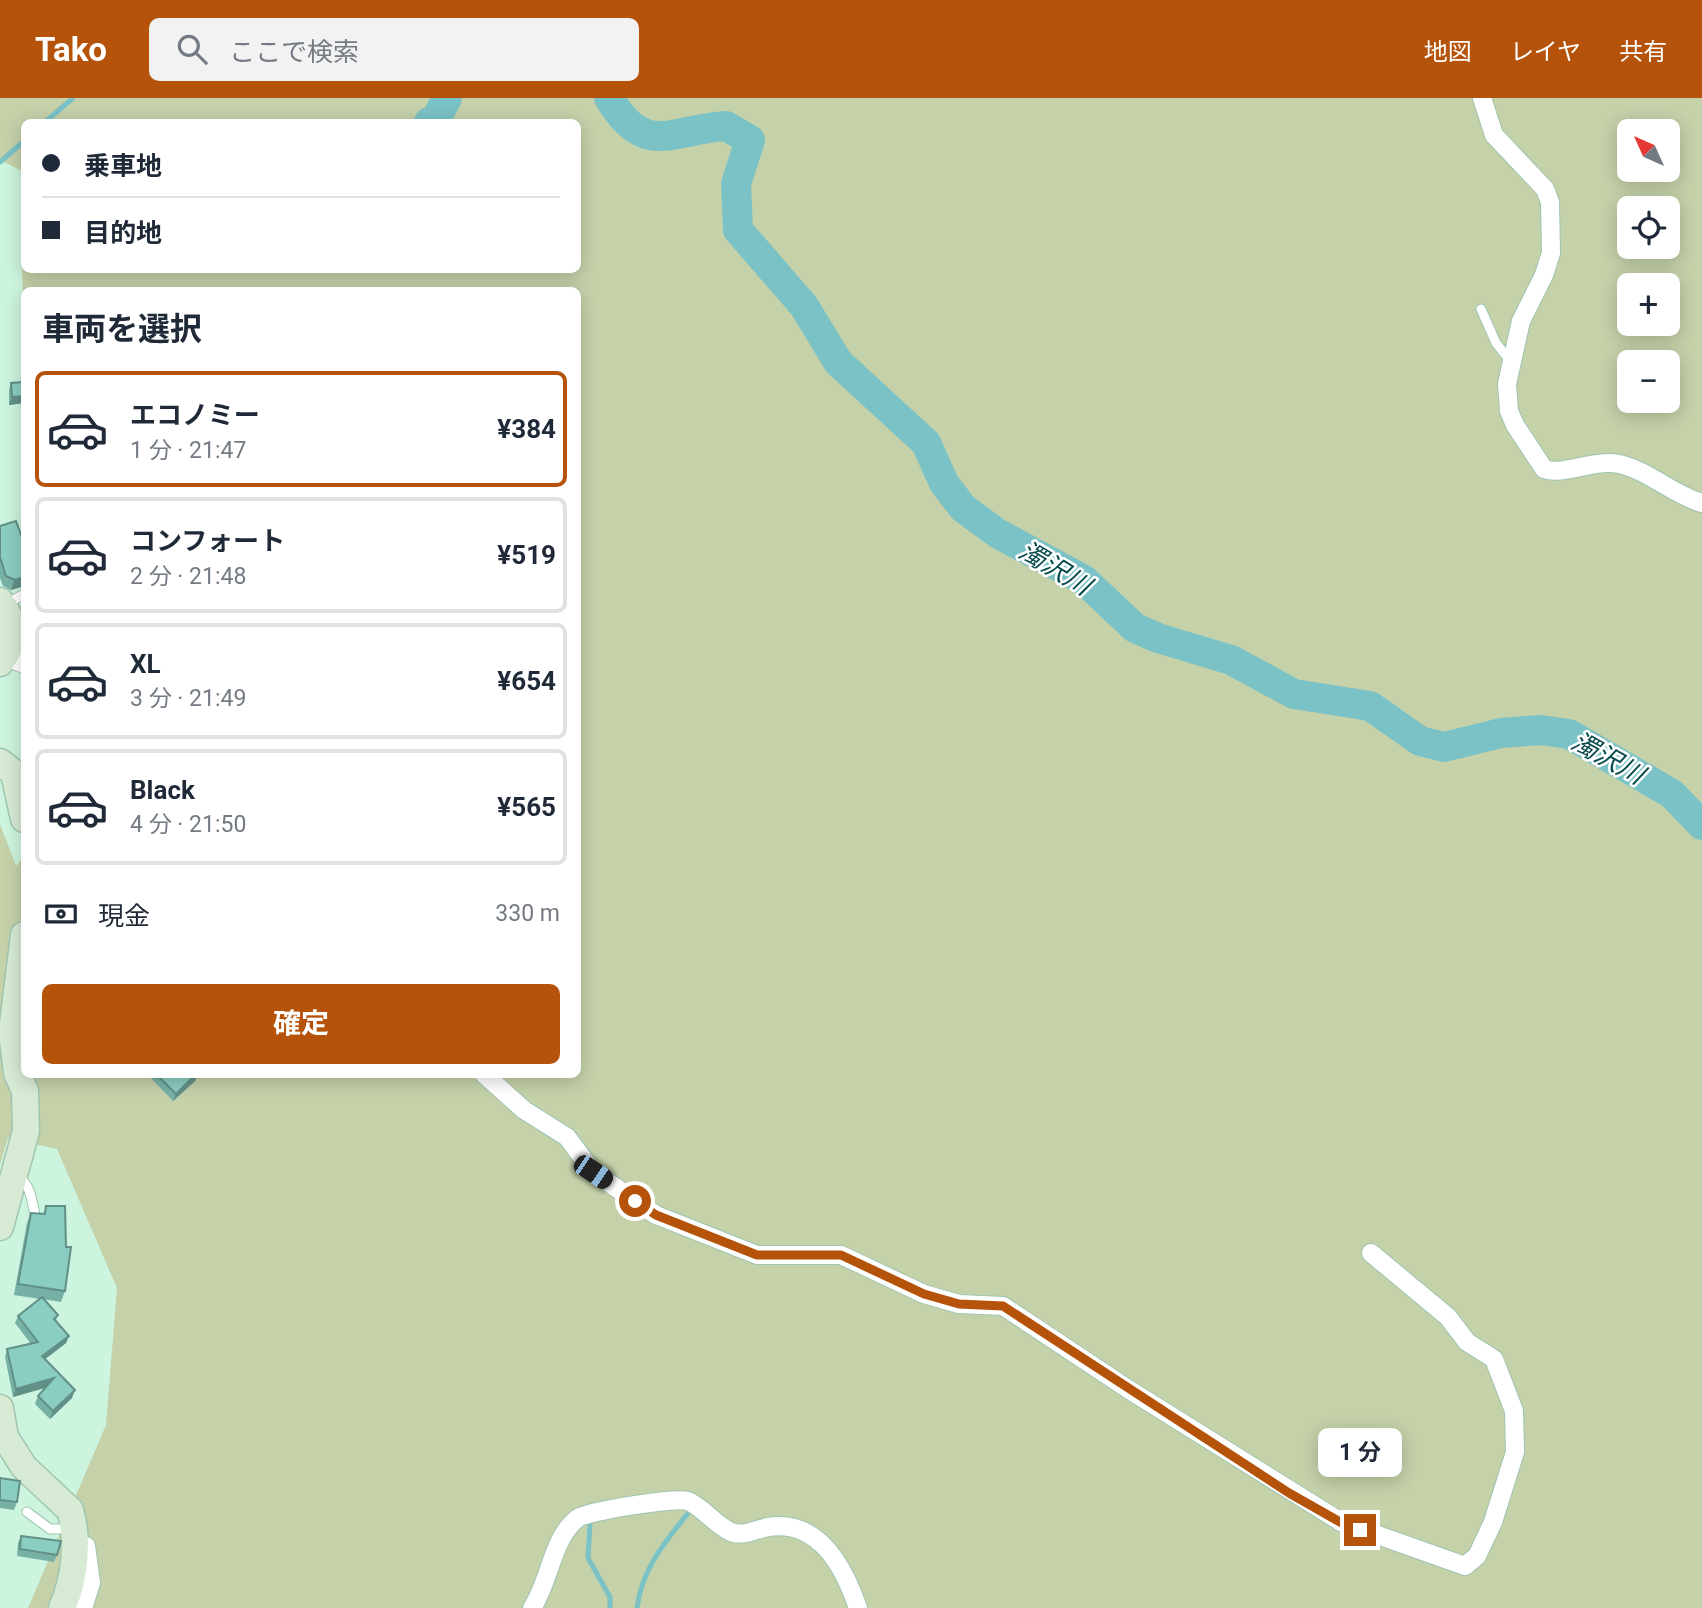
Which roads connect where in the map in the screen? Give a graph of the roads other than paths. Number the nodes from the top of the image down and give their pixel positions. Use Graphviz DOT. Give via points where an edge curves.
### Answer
graph roads {
  1 [pos="1482,98"];
  2 [pos="1481,309"];
  3 [pos="1512,363"];
  4 [pos="1702,503"];
  5 [pos="13,610"];
  6 [pos="7,659"];
  7 [pos="0,762"];
  8 [pos="21,805"];
  9 [pos="21,959"];
  10 [pos="9,1071"];
  11 [pos="488,1078"];
  12 [pos="15,1176"];
  13 [pos="35,1215"];
  14 [pos="0,1227"];
  15 [pos="1371,1253"];
  16 [pos="0,1408"];
  17 [pos="3,1437"];
  18 [pos="27,1512"];
  19 [pos="75,1536"];
  20 [pos="62,1608"];
  21 [pos="83,1608"];
  22 [pos="532,1608"];
  23 [pos="858,1608"];
  1 -- 3 [label="street" via="1494,135 1545,189 1550,202 1551,253 1521,321"];
  2 -- 3 [label="lane" via="1496,343"];
  3 -- 4 [label="street" via="1507,384 1509,411 1544,469 1616,464"];
  5 -- 6 [label="street"];
  7 -- 8 [label="street" via="14,773"];
  9 -- 10 [label="street"];
  10 -- 12 [label="street" via="25,1091 27,1111"];
  11 -- 15 [label="street" via="524,1110 567,1137 593,1172 656,1215 757,1255 841,1255 924,1294 959,1304 1003,1306 1340,1522 1465,1566 1478,1556 1493,1522 1515,1452 1514,1410 1494,1359 1467,1342 1448,1317"];
  12 -- 13 [label="lane" via="29,1190"];
  12 -- 14 [label="street"];
  16 -- 17 [label="street"];
  17 -- 19 [label="street" via="24,1467 70,1510"];
  18 -- 19 [label="lane" via="50,1529"];
  19 -- 20 [label="street" via="71,1580"];
  19 -- 21 [label="street" via="86,1546 91,1583"];
  22 -- 23 [label="street" via="566,1531 578,1518 592,1511 679,1499 732,1533 767,1527 807,1531 842,1567"];
}
